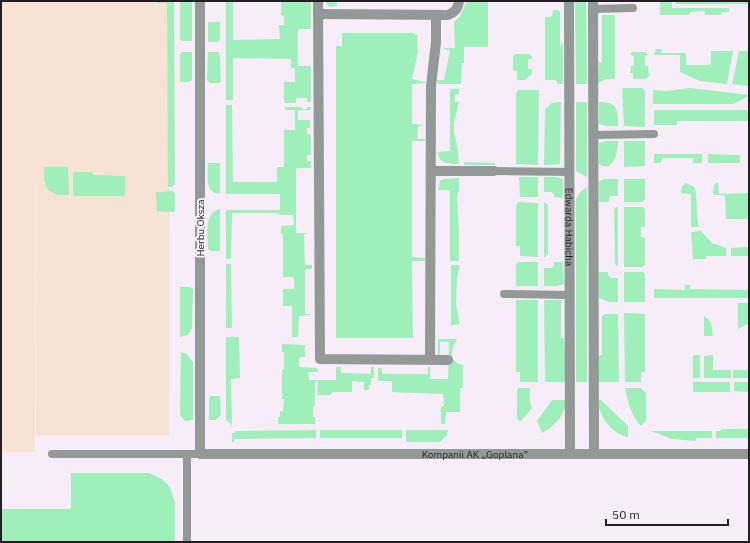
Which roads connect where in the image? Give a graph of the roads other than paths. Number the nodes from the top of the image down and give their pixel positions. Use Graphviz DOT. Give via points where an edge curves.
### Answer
graph roads {
  1 [pos="200,1"];
  2 [pos="318,1"];
  3 [pos="459,1"];
  4 [pos="569,1"];
  5 [pos="593,5"];
  6 [pos="633,8"];
  7 [pos="318,14"];
  8 [pos="436,15"];
  9 [pos="654,134"];
  10 [pos="594,135"];
  11 [pos="431,171"];
  12 [pos="494,171"];
  13 [pos="570,172"];
  14 [pos="504,294"];
  15 [pos="570,295"];
  16 [pos="430,359"];
  17 [pos="448,360"];
  18 [pos="52,454"];
  19 [pos="187,454"];
  20 [pos="200,454"];
  21 [pos="570,454"];
  22 [pos="594,454"];
  23 [pos="749,454"];
  24 [pos="187,542"];
  1 -- 20 [label="street, Herbu Oksza"];
  2 -- 7 [label="street"];
  3 -- 8 [label="street" via="455,12"];
  4 -- 13 [label="street, Edwarda Habicha"];
  5 -- 6 [label="lane"];
  5 -- 10 [label="street"];
  7 -- 8 [label="street"];
  7 -- 16 [label="street" via="320,359"];
  8 -- 11 [label="street" via="431,86"];
  9 -- 10 [label="lane"];
  10 -- 22 [label="street"];
  11 -- 12 [label="street"];
  11 -- 16 [label="street"];
  12 -- 13 [label="lane"];
  13 -- 15 [label="street, Edwarda Habicha"];
  14 -- 15 [label="lane"];
  15 -- 21 [label="street, Edwarda Habicha"];
  16 -- 17 [label="street"];
  18 -- 19 [label="lane"];
  19 -- 20 [label="lane"];
  19 -- 24 [label="lane"];
  20 -- 21 [label="street, Kompanii AK „Goplana”"];
  21 -- 22 [label="street, Kompanii AK „Goplana”"];
  22 -- 23 [label="street, Kompanii AK „Goplana”"];
}
